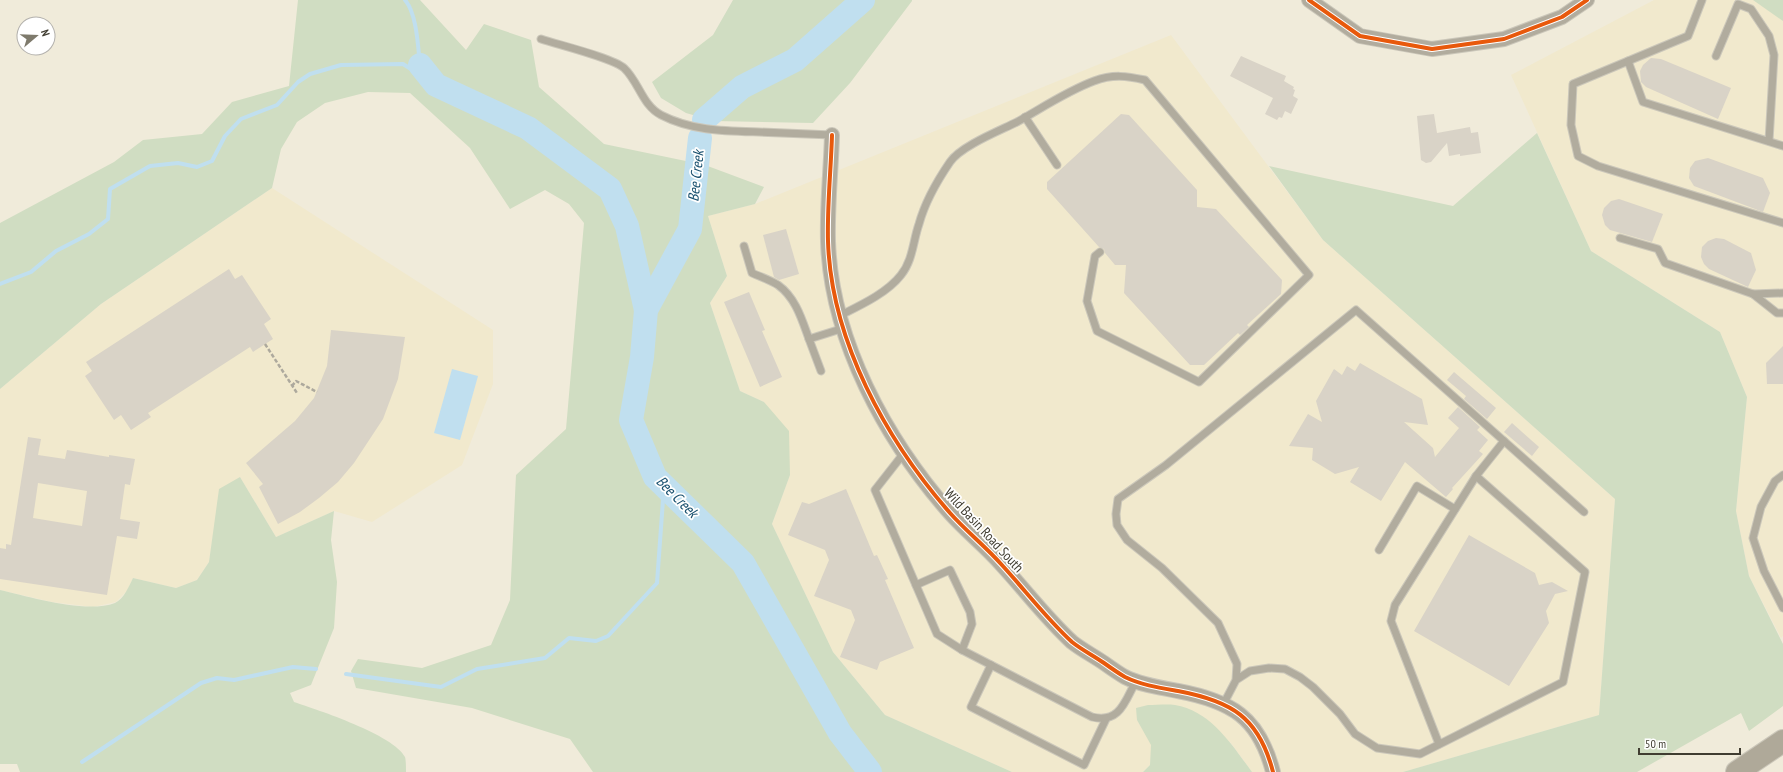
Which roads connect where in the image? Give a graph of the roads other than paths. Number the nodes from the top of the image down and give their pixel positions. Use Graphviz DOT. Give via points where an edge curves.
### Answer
graph roads {
  1 [pos="1309,0"];
  2 [pos="1587,0"];
  3 [pos="1702,0"];
  4 [pos="541,39"];
  5 [pos="1716,56"];
  6 [pos="1628,61"];
  7 [pos="1025,117"];
  8 [pos="832,135"];
  9 [pos="1768,141"];
  10 [pos="1783,146"];
  11 [pos="1057,165"];
  12 [pos="1783,223"];
  13 [pos="1620,238"];
  14 [pos="744,246"];
  15 [pos="1100,252"];
  16 [pos="1783,293"];
  17 [pos="1753,294"];
  18 [pos="1783,313"];
  19 [pos="843,322"];
  20 [pos="809,339"];
  21 [pos="821,371"];
  22 [pos="1504,441"];
  23 [pos="904,453"];
  24 [pos="1783,475"];
  25 [pos="1476,476"];
  26 [pos="1455,509"];
  27 [pos="1584,512"];
  28 [pos="1379,550"];
  29 [pos="916,585"];
  30 [pos="1783,608"];
  31 [pos="962,650"];
  32 [pos="991,665"];
  33 [pos="1136,680"];
  34 [pos="1236,680"];
  35 [pos="1224,703"];
  36 [pos="1106,719"];
  37 [pos="1783,741"];
  38 [pos="1439,744"];
  39 [pos="1273,772"];
  40 [pos="1738,772"];
  1 -- 2 [label="street" via="1360,36 1432,49 1504,39 1562,17"];
  3 -- 6 [label="lane" via="1688,36"];
  4 -- 8 [label="lane" via="622,66 649,104 660,114 675,121 713,131"];
  5 -- 9 [label="lane" via="1738,4 1751,9 1769,36 1774,55"];
  6 -- 9 [label="lane" via="1643,102"];
  6 -- 12 [label="lane" via="1573,84 1571,126 1578,156 1598,166"];
  7 -- 11 [label="lane"];
  7 -- 15 [label="lane" via="1095,80 1121,75 1145,80 1309,275 1199,382 1097,330 1087,301 1095,256"];
  7 -- 19 [label="lane" via="981,139 951,160 932,191 918,224 912,253 901,275"];
  8 -- 19 [label="street, Wild Basin Road South" via="828,241 834,288"];
  9 -- 10 [label="lane"];
  13 -- 17 [label="lane" via="1658,249 1665,263"];
  14 -- 20 [label="lane" via="752,273 777,285 790,296"];
  16 -- 17 [label="lane"];
  17 -- 18 [label="lane" via="1777,313"];
  19 -- 20 [label="lane"];
  19 -- 23 [label="street, Wild Basin Road South" via="869,394"];
  20 -- 21 [label="lane"];
  22 -- 25 [label="lane"];
  22 -- 27 [label="lane"];
  22 -- 34 [label="lane" via="1356,310 1166,465 1118,499 1117,525 1127,540 1172,578 1218,623 1237,664"];
  23 -- 29 [label="lane" via="874,490"];
  23 -- 33 [label="street, Wild Basin Road South" via="950,513 1074,643 1126,677"];
  24 -- 30 [label="lane" via="1775,481 1761,507 1753,538 1764,571"];
  25 -- 26 [label="lane"];
  25 -- 38 [label="lane" via="1585,572 1563,682"];
  26 -- 28 [label="lane" via="1417,486"];
  26 -- 38 [label="lane" via="1395,605 1391,621"];
  29 -- 31 [label="lane" via="937,634"];
  29 -- 31 [label="lane" via="950,570 970,612 972,624"];
  31 -- 32 [label="lane"];
  32 -- 36 [label="lane" via="1092,717"];
  32 -- 36 [label="lane" via="972,707 1084,765"];
  33 -- 35 [label="street, Wild Basin Road South"];
  33 -- 36 [label="lane" via="1119,713"];
  34 -- 35 [label="lane"];
  34 -- 38 [label="lane" via="1250,671 1285,668 1313,687 1340,714 1355,734 1378,748 1420,754"];
  35 -- 39 [label="street, Wild Basin Road South" via="1240,713 1254,728 1269,756"];
  37 -- 40 [label="highway"];
}
